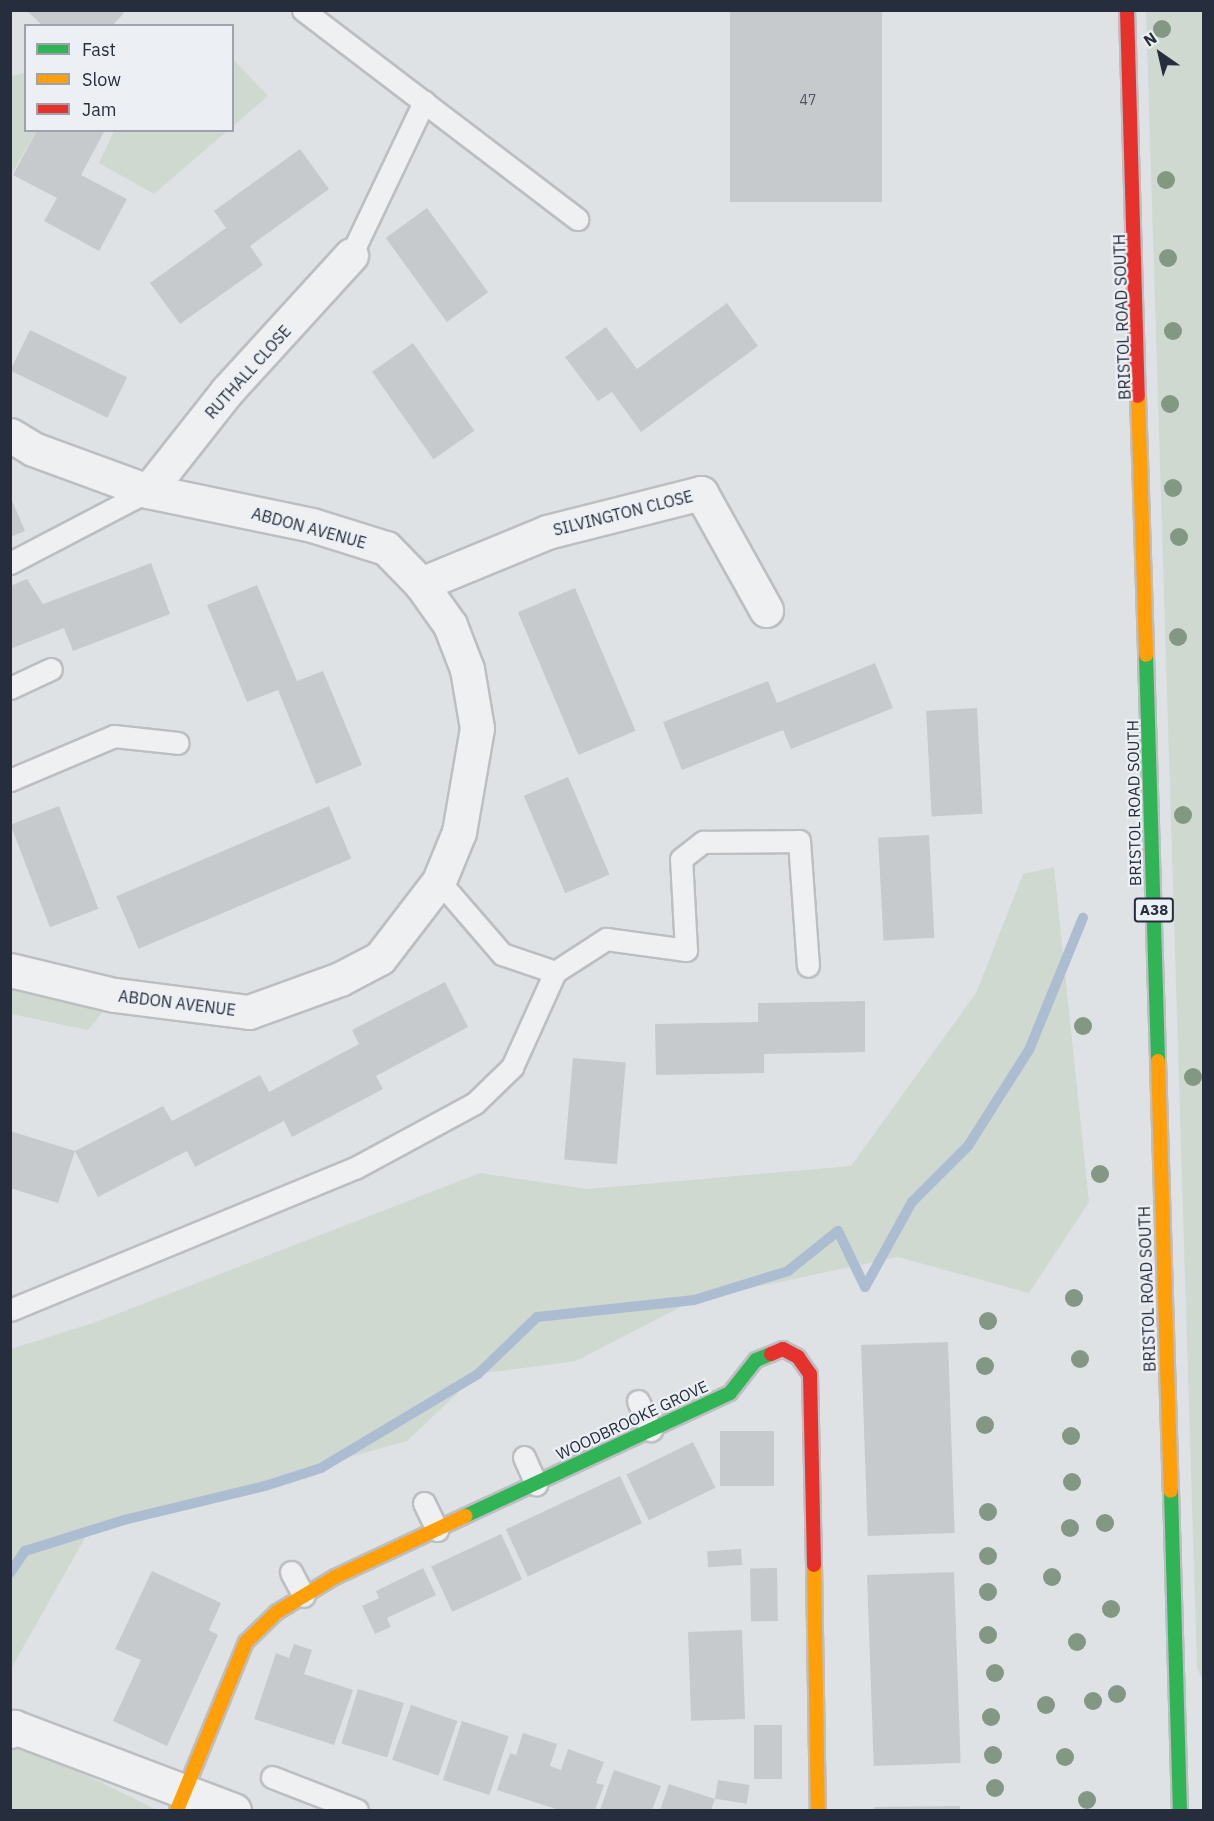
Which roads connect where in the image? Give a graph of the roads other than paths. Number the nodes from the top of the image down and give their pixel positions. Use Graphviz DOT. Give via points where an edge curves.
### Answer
graph roads {
  1 [pos="303,10"];
  2 [pos="1127,10"];
  3 [pos="424,102"];
  4 [pos="577,219"];
  5 [pos="351,255"];
  6 [pos="10,435"];
  7 [pos="148,491"];
  8 [pos="10,564"];
  9 [pos="421,584"];
  10 [pos="766,610"];
  11 [pos="51,669"];
  12 [pos="10,688"];
  13 [pos="178,743"];
  14 [pos="10,780"];
  15 [pos="439,881"];
  16 [pos="808,966"];
  17 [pos="10,970"];
  18 [pos="555,972"];
  19 [pos="10,1310"];
  20 [pos="638,1401"];
  21 [pos="651,1430"];
  22 [pos="524,1457"];
  23 [pos="536,1484"];
  24 [pos="424,1503"];
  25 [pos="437,1530"];
  26 [pos="291,1572"];
  27 [pos="304,1596"];
  28 [pos="12,1728"];
  29 [pos="272,1777"];
  30 [pos="182,1802"];
  31 [pos="350,1809"];
  32 [pos="234,1810"];
  33 [pos="818,1810"];
  34 [pos="1180,1810"];
  1 -- 3 [label="lane"];
  2 -- 34 [label="main road, BRISTOL ROAD SOUTH / A38"];
  3 -- 4 [label="lane"];
  3 -- 5 [label="lane"];
  5 -- 7 [label="street, RUTHALL CLOSE" via="227,391"];
  6 -- 7 [label="street, ABDON AVENUE" via="33,449"];
  7 -- 8 [label="lane"];
  7 -- 9 [label="street, ABDON AVENUE" via="312,525 386,548"];
  9 -- 10 [label="street, SILVINGTON CLOSE" via="548,532 701,493"];
  9 -- 15 [label="street, ABDON AVENUE" via="450,625 468,669 477,728 459,832"];
  11 -- 12 [label="lane"];
  13 -- 14 [label="lane" via="114,736"];
  15 -- 17 [label="street, ABDON AVENUE" via="380,957 340,978 249,1012 114,995"];
  15 -- 18 [label="lane" via="502,954"];
  16 -- 18 [label="lane" via="799,841 704,842 681,859 686,950 606,939"];
  18 -- 19 [label="lane" via="512,1067 475,1102 355,1168"];
  20 -- 21 [label="lane"];
  21 -- 23 [label="main road, WOODBROOKE GROVE"];
  21 -- 33 [label="main road, WOODBROOKE GROVE" via="730,1393 756,1360 783,1349 798,1357 810,1374"];
  22 -- 23 [label="lane"];
  23 -- 25 [label="main road, WOODBROOKE GROVE"];
  24 -- 25 [label="lane"];
  25 -- 27 [label="main road, WOODBROOKE GROVE" via="335,1577"];
  26 -- 27 [label="lane"];
  27 -- 30 [label="main road, WOODBROOKE GROVE" via="277,1612 246,1642 194,1761"];
  28 -- 30 [label="street"];
  29 -- 31 [label="lane"];
  30 -- 32 [label="street"];
}
